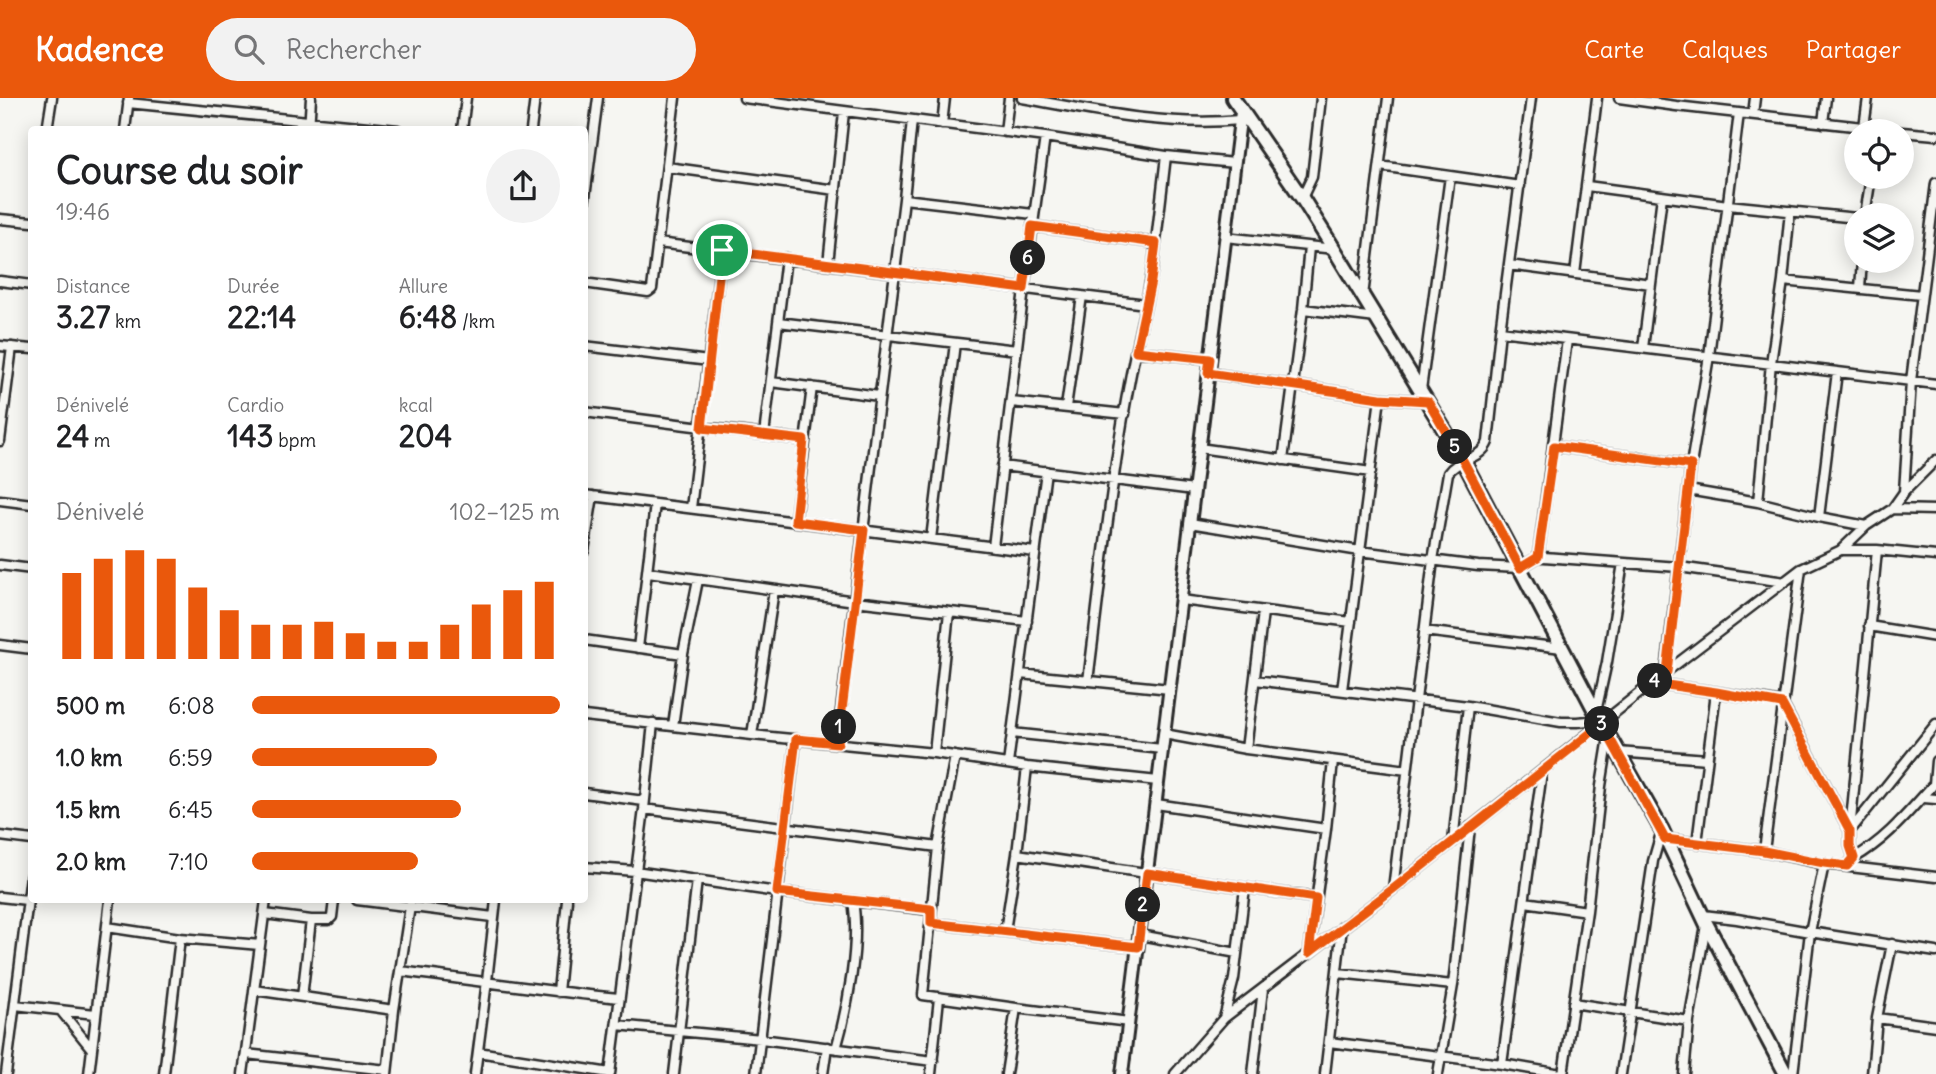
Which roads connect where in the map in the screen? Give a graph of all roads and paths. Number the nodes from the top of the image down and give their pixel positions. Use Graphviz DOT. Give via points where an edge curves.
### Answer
graph roads {
  1 [pos="52,98"];
  2 [pos="311,98"];
  3 [pos="466,98"];
  4 [pos="535,98"];
  5 [pos="598,98"];
  6 [pos="675,98"];
  7 [pos="744,98"];
  8 [pos="945,98"];
  9 [pos="1009,98"];
  10 [pos="1022,98"];
  11 [pos="1233,98"];
  12 [pos="1244,98"];
  13 [pos="1321,98"];
  14 [pos="1388,98"];
  15 [pos="1531,98"];
  16 [pos="1597,98"];
  17 [pos="1619,98"];
  18 [pos="1755,98"];
  19 [pos="1826,98"];
  20 [pos="1868,98"];
  21 [pos="129,100"];
  22 [pos="802,102"];
  23 [pos="1676,102"];
  24 [pos="844,112"];
  25 [pos="1739,113"];
  26 [pos="1753,114"];
  27 [pos="1240,116"];
  28 [pos="1865,119"];
  29 [pos="912,120"];
  30 [pos="1823,123"];
  31 [pos="943,124"];
  32 [pos="309,125"];
  33 [pos="1844,125"];
  34 [pos="48,126"];
  35 [pos="126,126"];
  36 [pos="334,126"];
  37 [pos="462,126"];
  38 [pos="532,126"];
  39 [pos="1005,132"];
  40 [pos="1914,133"];
  41 [pos="1936,135"];
  42 [pos="1045,137"];
  43 [pos="1166,156"];
  44 [pos="1234,163"];
  45 [pos="1380,166"];
  46 [pos="667,167"];
  47 [pos="588,174"];
  48 [pos="1450,176"];
  49 [pos="1936,183"];
  50 [pos="1520,186"];
  51 [pos="1587,186"];
  52 [pos="836,190"];
  53 [pos="1662,196"];
  54 [pos="1302,198"];
  55 [pos="904,199"];
  56 [pos="1728,205"];
  57 [pos="1790,211"];
  58 [pos="1934,213"];
  59 [pos="1033,214"];
  60 [pos="1844,217"];
  61 [pos="0,219"];
  62 [pos="28,222"];
  63 [pos="1032,226"];
  64 [pos="1225,237"];
  65 [pos="658,243"];
  66 [pos="1156,243"];
  67 [pos="1309,247"];
  68 [pos="1334,249"];
  69 [pos="722,250"];
  70 [pos="786,258"];
  71 [pos="828,264"];
  72 [pos="1509,265"];
  73 [pos="894,272"];
  74 [pos="1861,273"];
  75 [pos="1575,274"];
  76 [pos="0,281"];
  77 [pos="1783,281"];
  78 [pos="28,284"];
  79 [pos="588,284"];
  80 [pos="1651,284"];
  81 [pos="1860,288"];
  82 [pos="1024,289"];
  83 [pos="1921,295"];
  84 [pos="1082,296"];
  85 [pos="1363,296"];
  86 [pos="1146,304"];
  87 [pos="1303,309"];
  88 [pos="1376,318"];
  89 [pos="778,323"];
  90 [pos="1500,331"];
  91 [pos="886,335"];
  92 [pos="1567,340"];
  93 [pos="955,343"];
  94 [pos="0,346"];
  95 [pos="588,346"];
  96 [pos="12,347"];
  97 [pos="1643,348"];
  98 [pos="28,349"];
  99 [pos="1017,350"];
  100 [pos="1136,351"];
  101 [pos="1709,356"];
  102 [pos="1210,359"];
  103 [pos="709,361"];
  104 [pos="1771,363"];
  105 [pos="1837,372"];
  106 [pos="1208,373"];
  107 [pos="1911,381"];
  108 [pos="771,382"];
  109 [pos="1936,384"];
  110 [pos="1293,386"];
  111 [pos="811,387"];
  112 [pos="1425,395"];
  113 [pos="879,396"];
  114 [pos="1380,398"];
  115 [pos="1011,402"];
  116 [pos="1066,407"];
  117 [pos="588,413"];
  118 [pos="1125,414"];
  119 [pos="702,428"];
  120 [pos="764,435"];
  121 [pos="804,440"];
  122 [pos="0,441"];
  123 [pos="1554,446"];
  124 [pos="1199,448"];
  125 [pos="1283,460"];
  126 [pos="1936,460"];
  127 [pos="1464,462"];
  128 [pos="1691,465"];
  129 [pos="1002,466"];
  130 [pos="1046,471"];
  131 [pos="1371,472"];
  132 [pos="1114,480"];
  133 [pos="1194,490"];
  134 [pos="1688,490"];
  135 [pos="1904,492"];
  136 [pos="589,495"];
  137 [pos="0,499"];
  138 [pos="1758,502"];
  139 [pos="28,503"];
  140 [pos="654,504"];
  141 [pos="691,508"];
  142 [pos="1892,509"];
  143 [pos="1936,510"];
  144 [pos="1819,517"];
  145 [pos="795,521"];
  146 [pos="1190,523"];
  147 [pos="1866,526"];
  148 [pos="864,530"];
  149 [pos="931,539"];
  150 [pos="993,547"];
  151 [pos="1841,550"];
  152 [pos="1877,550"];
  153 [pos="1360,551"];
  154 [pos="1035,552"];
  155 [pos="1936,556"];
  156 [pos="1538,557"];
  157 [pos="1433,560"];
  158 [pos="1623,563"];
  159 [pos="0,565"];
  160 [pos="1679,567"];
  161 [pos="28,568"];
  162 [pos="1520,568"];
  163 [pos="1801,569"];
  164 [pos="648,572"];
  165 [pos="698,580"];
  166 [pos="1785,582"];
  167 [pos="774,590"];
  168 [pos="1181,600"];
  169 [pos="855,601"];
  170 [pos="949,612"];
  171 [pos="1263,612"];
  172 [pos="1027,621"];
  173 [pos="1350,622"];
  174 [pos="1869,626"];
  175 [pos="1424,631"];
  176 [pos="1936,637"];
  177 [pos="588,641"];
  178 [pos="0,645"];
  179 [pos="28,648"];
  180 [pos="638,648"];
  181 [pos="1562,648"];
  182 [pos="683,654"];
  183 [pos="1667,672"];
  184 [pos="1020,674"];
  185 [pos="1255,680"];
  186 [pos="1088,681"];
  187 [pos="1653,683"];
  188 [pos="1170,689"];
  189 [pos="1342,690"];
  190 [pos="1716,692"];
  191 [pos="1416,699"];
  192 [pos="1782,704"];
  193 [pos="1468,706"];
  194 [pos="588,716"];
  195 [pos="1600,718"];
  196 [pos="653,723"];
  197 [pos="1936,724"];
  198 [pos="673,726"];
  199 [pos="1012,733"];
  200 [pos="1164,734"];
  201 [pos="752,735"];
  202 [pos="1609,736"];
  203 [pos="796,739"];
  204 [pos="838,743"];
  205 [pos="1162,749"];
  206 [pos="1245,749"];
  207 [pos="1618,752"];
  208 [pos="934,753"];
  209 [pos="955,756"];
  210 [pos="1707,759"];
  211 [pos="1333,761"];
  212 [pos="1936,761"];
  213 [pos="1008,764"];
  214 [pos="1027,767"];
  215 [pos="1408,770"];
  216 [pos="1542,772"];
  217 [pos="1158,781"];
  218 [pos="1935,783"];
  219 [pos="588,794"];
  220 [pos="1924,798"];
  221 [pos="1936,799"];
  222 [pos="1156,804"];
  223 [pos="644,805"];
  224 [pos="785,827"];
  225 [pos="1470,827"];
  226 [pos="1326,829"];
  227 [pos="1850,831"];
  228 [pos="1664,835"];
  229 [pos="0,836"];
  230 [pos="28,840"];
  231 [pos="1453,842"];
  232 [pos="1697,843"];
  233 [pos="938,847"];
  234 [pos="1764,851"];
  235 [pos="1017,854"];
  236 [pos="1854,858"];
  237 [pos="1824,863"];
  238 [pos="1847,866"];
  239 [pos="588,867"];
  240 [pos="635,870"];
  241 [pos="1147,873"];
  242 [pos="1936,877"];
  243 [pos="697,880"];
  244 [pos="1245,888"];
  245 [pos="1393,889"];
  246 [pos="777,892"];
  247 [pos="28,894"];
  248 [pos="0,897"];
  249 [pos="1316,898"];
  250 [pos="27,900"];
  251 [pos="853,901"];
  252 [pos="1525,902"];
  253 [pos="110,903"];
  254 [pos="266,903"];
  255 [pos="334,903"];
  256 [pos="410,903"];
  257 [pos="416,903"];
  258 [pos="495,903"];
  259 [pos="567,903"];
  260 [pos="931,909"];
  261 [pos="1587,911"];
  262 [pos="264,914"];
  263 [pos="493,917"];
  264 [pos="1704,919"];
  265 [pos="311,920"];
  266 [pos="931,923"];
  267 [pos="107,927"];
  268 [pos="1342,927"];
  269 [pos="1005,931"];
  270 [pos="1810,932"];
  271 [pos="1140,935"];
  272 [pos="180,939"];
  273 [pos="1892,944"];
  274 [pos="260,945"];
  275 [pos="1138,947"];
  276 [pos="1936,952"];
  277 [pos="1237,953"];
  278 [pos="1309,953"];
  279 [pos="400,971"];
  280 [pos="1338,973"];
  281 [pos="487,981"];
  282 [pos="1453,985"];
  283 [pos="1263,989"];
  284 [pos="254,990"];
  285 [pos="558,992"];
  286 [pos="303,997"];
  287 [pos="619,998"];
  288 [pos="939,998"];
  289 [pos="1573,1003"];
  290 [pos="15,1005"];
  291 [pos="1016,1009"];
  292 [pos="394,1010"];
  293 [pos="61,1011"];
  294 [pos="1631,1011"];
  295 [pos="95,1014"];
  296 [pos="1224,1018"];
  297 [pos="1877,1018"];
  298 [pos="1689,1021"];
  299 [pos="1129,1022"];
  300 [pos="617,1025"];
  301 [pos="1936,1026"];
  302 [pos="679,1030"];
  303 [pos="761,1039"];
  304 [pos="1329,1042"];
  305 [pos="91,1048"];
  306 [pos="832,1048"];
  307 [pos="478,1052"];
  308 [pos="246,1054"];
  309 [pos="1441,1057"];
  310 [pos="933,1061"];
  311 [pos="313,1062"];
  312 [pos="1502,1064"];
  313 [pos="387,1072"];
  314 [pos="610,1073"];
  315 [pos="6,1074"];
  316 [pos="89,1074"];
  317 [pos="164,1074"];
  318 [pos="243,1074"];
  319 [pos="312,1074"];
  320 [pos="475,1074"];
  321 [pos="674,1074"];
  322 [pos="756,1074"];
  323 [pos="823,1074"];
  324 [pos="931,1074"];
  325 [pos="1006,1074"];
  326 [pos="1122,1074"];
  327 [pos="1175,1074"];
  328 [pos="1253,1074"];
  329 [pos="1325,1074"];
  330 [pos="1438,1074"];
  331 [pos="1562,1074"];
  332 [pos="1621,1074"];
  333 [pos="1684,1074"];
  334 [pos="1786,1074"];
  335 [pos="1793,1074"];
  336 [pos="1872,1074"];
  1 -- 34 [label="street"];
  2 -- 32 [label="street"];
  3 -- 37 [label="street"];
  4 -- 38 [label="street"];
  5 -- 47 [label="street"];
  6 -- 46 [label="street"];
  7 -- 22 [label="street"];
  8 -- 31 [label="street"];
  9 -- 39 [label="street"];
  10 -- 27 [label="street" via="1136,118 1201,123"];
  11 -- 27 [label="main road"];
  12 -- 27 [label="street"];
  13 -- 54 [label="street" via="1312,177"];
  14 -- 45 [label="street"];
  15 -- 50 [label="street"];
  16 -- 51 [label="street"];
  17 -- 23 [label="street"];
  18 -- 26 [label="street"];
  19 -- 30 [label="street"];
  20 -- 28 [label="street"];
  21 -- 32 [label="street"];
  21 -- 35 [label="street"];
  22 -- 24 [label="street"];
  23 -- 25 [label="street"];
  24 -- 29 [label="street"];
  24 -- 52 [label="street"];
  25 -- 26 [label="street"];
  25 -- 56 [label="street"];
  26 -- 30 [label="street"];
  27 -- 44 [label="street"];
  27 -- 54 [label="main road"];
  29 -- 31 [label="street"];
  29 -- 55 [label="street"];
  30 -- 33 [label="street"];
  31 -- 39 [label="street"];
  32 -- 36 [label="street"];
  39 -- 42 [label="street"];
  40 -- 41 [label="street"];
  42 -- 43 [label="street"];
  42 -- 59 [label="street"];
  43 -- 44 [label="street"];
  43 -- 66 [label="street"];
  44 -- 64 [label="street"];
  45 -- 48 [label="street"];
  45 -- 85 [label="street"];
  46 -- 52 [label="street"];
  46 -- 65 [label="street"];
  48 -- 50 [label="street"];
  48 -- 112 [label="street"];
  49 -- 58 [label="street"];
  50 -- 72 [label="street"];
  51 -- 53 [label="street"];
  51 -- 75 [label="street"];
  52 -- 71 [label="street"];
  53 -- 56 [label="street"];
  53 -- 80 [label="street"];
  54 -- 68 [label="main road"];
  55 -- 59 [label="street"];
  55 -- 73 [label="street"];
  56 -- 57 [label="street"];
  56 -- 101 [label="street"];
  57 -- 60 [label="street"];
  57 -- 77 [label="street"];
  58 -- 83 [label="street"];
  59 -- 63 [label="street"];
  61 -- 62 [label="street"];
  63 -- 66 [label="street"];
  63 -- 82 [label="street"];
  64 -- 67 [label="street"];
  64 -- 102 [label="street"];
  65 -- 69 [label="street"];
  65 -- 79 [label="street" via="650,292"];
  66 -- 86 [label="street"];
  67 -- 68 [label="street"];
  67 -- 87 [label="street"];
  68 -- 85 [label="main road"];
  69 -- 70 [label="street"];
  69 -- 103 [label="street"];
  70 -- 71 [label="street"];
  70 -- 89 [label="street"];
  71 -- 73 [label="street"];
  72 -- 75 [label="street"];
  72 -- 90 [label="street"];
  73 -- 82 [label="street"];
  73 -- 91 [label="street"];
  74 -- 81 [label="street"];
  75 -- 80 [label="street"];
  76 -- 78 [label="street"];
  77 -- 81 [label="street"];
  77 -- 104 [label="street"];
  80 -- 97 [label="street"];
  81 -- 83 [label="street"];
  82 -- 84 [label="street"];
  82 -- 99 [label="street"];
  83 -- 107 [label="street"];
  84 -- 86 [label="street"];
  84 -- 116 [label="street"];
  85 -- 88 [label="main road"];
  86 -- 100 [label="street"];
  87 -- 88 [label="street"];
  87 -- 110 [label="street"];
  88 -- 112 [label="main road"];
  89 -- 91 [label="street"];
  89 -- 108 [label="street"];
  90 -- 92 [label="street"];
  90 -- 127 [label="street" via="1488,442 1482,452"];
  91 -- 93 [label="street"];
  91 -- 113 [label="street"];
  92 -- 97 [label="street"];
  92 -- 123 [label="street"];
  93 -- 99 [label="street"];
  93 -- 149 [label="street"];
  94 -- 96 [label="street"];
  95 -- 103 [label="street"];
  96 -- 98 [label="street"];
  96 -- 122 [label="street"];
  97 -- 101 [label="street"];
  99 -- 115 [label="street"];
  100 -- 102 [label="street"];
  100 -- 118 [label="street"];
  101 -- 104 [label="street"];
  101 -- 128 [label="street"];
  102 -- 106 [label="street"];
  103 -- 119 [label="street"];
  104 -- 105 [label="street"];
  104 -- 138 [label="street"];
  105 -- 107 [label="street"];
  105 -- 144 [label="street"];
  106 -- 110 [label="street"];
  106 -- 124 [label="street"];
  107 -- 109 [label="street"];
  107 -- 135 [label="street"];
  108 -- 111 [label="street"];
  108 -- 120 [label="street"];
  110 -- 114 [label="street"];
  110 -- 125 [label="street"];
  111 -- 113 [label="street"];
  111 -- 121 [label="street"];
  112 -- 114 [label="street"];
  112 -- 127 [label="main road"];
  113 -- 148 [label="street"];
  114 -- 131 [label="street"];
  115 -- 116 [label="street"];
  115 -- 129 [label="street"];
  116 -- 118 [label="street"];
  117 -- 119 [label="street"];
  118 -- 132 [label="street"];
  119 -- 120 [label="street"];
  119 -- 141 [label="street"];
  120 -- 121 [label="street"];
  121 -- 145 [label="street"];
  123 -- 128 [label="street"];
  123 -- 156 [label="street"];
  124 -- 125 [label="street"];
  124 -- 133 [label="street"];
  125 -- 131 [label="street"];
  126 -- 135 [label="street"];
  127 -- 157 [label="street" via="1448,473"];
  127 -- 162 [label="main road"];
  128 -- 134 [label="street"];
  129 -- 130 [label="street"];
  129 -- 150 [label="street"];
  130 -- 132 [label="street"];
  130 -- 154 [label="street"];
  131 -- 153 [label="street"];
  132 -- 133 [label="street"];
  132 -- 186 [label="street"];
  133 -- 146 [label="street"];
  134 -- 138 [label="street"];
  134 -- 160 [label="street"];
  135 -- 142 [label="street"];
  136 -- 140 [label="street"];
  137 -- 139 [label="street"];
  138 -- 144 [label="street"];
  140 -- 141 [label="street"];
  140 -- 164 [label="street"];
  141 -- 145 [label="street"];
  142 -- 143 [label="street"];
  142 -- 147 [label="street"];
  144 -- 147 [label="street"];
  145 -- 148 [label="street"];
  146 -- 153 [label="street"];
  146 -- 168 [label="street"];
  147 -- 151 [label="street"];
  148 -- 149 [label="street"];
  148 -- 169 [label="street"];
  149 -- 150 [label="street"];
  150 -- 154 [label="street"];
  151 -- 152 [label="street"];
  151 -- 163 [label="street"];
  152 -- 155 [label="street"];
  152 -- 174 [label="street"];
  153 -- 157 [label="street"];
  153 -- 173 [label="street"];
  154 -- 172 [label="street"];
  156 -- 158 [label="street"];
  156 -- 162 [label="street"];
  157 -- 162 [label="street"];
  157 -- 175 [label="street"];
  158 -- 160 [label="street"];
  158 -- 195 [label="street"];
  159 -- 161 [label="street"];
  160 -- 166 [label="street"];
  160 -- 183 [label="street"];
  162 -- 181 [label="main road"];
  163 -- 166 [label="street"];
  163 -- 192 [label="street"];
  164 -- 165 [label="street"];
  164 -- 180 [label="street"];
  165 -- 167 [label="street"];
  165 -- 182 [label="street"];
  166 -- 183 [label="street"];
  167 -- 169 [label="street"];
  167 -- 201 [label="street"];
  168 -- 171 [label="street"];
  168 -- 188 [label="street"];
  169 -- 170 [label="street"];
  169 -- 204 [label="street"];
  170 -- 172 [label="street"];
  170 -- 208 [label="street"];
  171 -- 173 [label="street"];
  171 -- 185 [label="street"];
  172 -- 184 [label="street"];
  173 -- 189 [label="street"];
  174 -- 176 [label="street"];
  174 -- 227 [label="street"];
  175 -- 181 [label="street"];
  175 -- 191 [label="street"];
  177 -- 180 [label="street"];
  178 -- 179 [label="street"];
  180 -- 182 [label="street"];
  181 -- 195 [label="main road"];
  182 -- 198 [label="street"];
  183 -- 187 [label="street"];
  184 -- 186 [label="street"];
  184 -- 199 [label="street"];
  185 -- 189 [label="street"];
  185 -- 206 [label="street"];
  186 -- 188 [label="street"];
  187 -- 190 [label="street"];
  187 -- 195 [label="street"];
  188 -- 200 [label="street"];
  189 -- 191 [label="street"];
  190 -- 192 [label="street"];
  190 -- 210 [label="street"];
  191 -- 193 [label="street"];
  191 -- 215 [label="street"];
  192 -- 227 [label="street"];
  192 -- 234 [label="street"];
  193 -- 195 [label="street" via="1561,722"];
  193 -- 231 [label="street"];
  194 -- 196 [label="street"];
  195 -- 202 [label="main road"];
  195 -- 216 [label="street"];
  196 -- 198 [label="street"];
  196 -- 223 [label="street"];
  197 -- 227 [label="street"];
  198 -- 201 [label="street"];
  199 -- 205 [label="street"];
  199 -- 213 [label="street"];
  200 -- 205 [label="street"];
  200 -- 206 [label="street"];
  201 -- 203 [label="street"];
  202 -- 207 [label="main road"];
  202 -- 261 [label="street"];
  203 -- 204 [label="street"];
  203 -- 224 [label="street"];
  204 -- 208 [label="street"];
  205 -- 217 [label="street"];
  206 -- 211 [label="street"];
  207 -- 210 [label="street"];
  207 -- 228 [label="main road"];
  208 -- 209 [label="street"];
  209 -- 213 [label="street"];
  209 -- 233 [label="street"];
  210 -- 232 [label="street"];
  211 -- 215 [label="street"];
  211 -- 226 [label="street"];
  212 -- 218 [label="street"];
  213 -- 214 [label="street"];
  214 -- 217 [label="street"];
  214 -- 235 [label="street"];
  215 -- 245 [label="street"];
  216 -- 225 [label="street"];
  216 -- 252 [label="street"];
  217 -- 222 [label="street"];
  218 -- 220 [label="street"];
  219 -- 223 [label="street"];
  220 -- 221 [label="street"];
  220 -- 236 [label="street" via="1872,848"];
  222 -- 226 [label="street"];
  222 -- 241 [label="street"];
  223 -- 224 [label="street"];
  223 -- 240 [label="street"];
  224 -- 233 [label="street"];
  224 -- 246 [label="street"];
  225 -- 231 [label="street"];
  225 -- 282 [label="street"];
  226 -- 249 [label="street"];
  227 -- 236 [label="street"];
  228 -- 232 [label="street"];
  228 -- 264 [label="main road"];
  228 -- 294 [label="street" via="1653,861"];
  229 -- 230 [label="street"];
  231 -- 245 [label="street"];
  232 -- 234 [label="street"];
  233 -- 260 [label="street"];
  234 -- 237 [label="street"];
  235 -- 241 [label="street"];
  235 -- 269 [label="street"];
  236 -- 238 [label="street"];
  237 -- 238 [label="street"];
  237 -- 270 [label="street"];
  238 -- 242 [label="street"];
  239 -- 240 [label="street"];
  240 -- 243 [label="street"];
  240 -- 287 [label="street"];
  241 -- 244 [label="street"];
  241 -- 271 [label="street"];
  243 -- 246 [label="street"];
  243 -- 302 [label="street"];
  244 -- 249 [label="street"];
  244 -- 277 [label="street"];
  245 -- 268 [label="street"];
  246 -- 251 [label="street"];
  246 -- 303 [label="street"];
  247 -- 250 [label="street"];
  248 -- 250 [label="street"];
  249 -- 278 [label="street"];
  250 -- 290 [label="street"];
  251 -- 260 [label="street"];
  251 -- 306 [label="street" via="853,956 843,1021"];
  252 -- 261 [label="street"];
  252 -- 312 [label="street"];
  253 -- 267 [label="street"];
  254 -- 262 [label="street"];
  255 -- 265 [label="street" via="329,920"];
  256 -- 279 [label="street"];
  257 -- 263 [label="street"];
  258 -- 263 [label="street"];
  259 -- 285 [label="street"];
  260 -- 266 [label="street"];
  261 -- 289 [label="street"];
  262 -- 265 [label="street"];
  262 -- 274 [label="street"];
  263 -- 281 [label="street"];
  264 -- 270 [label="street" via="1737,919"];
  264 -- 298 [label="street"];
  264 -- 334 [label="main road"];
  265 -- 286 [label="street"];
  266 -- 269 [label="street"];
  266 -- 288 [label="street" via="923,993"];
  267 -- 272 [label="street"];
  267 -- 295 [label="street"];
  268 -- 278 [label="street"];
  268 -- 280 [label="street"];
  269 -- 275 [label="street"];
  270 -- 273 [label="street"];
  270 -- 335 [label="street"];
  271 -- 275 [label="street"];
  271 -- 277 [label="street"];
  272 -- 274 [label="street"];
  272 -- 317 [label="street"];
  273 -- 276 [label="street"];
  273 -- 297 [label="street"];
  274 -- 284 [label="street"];
  275 -- 299 [label="street"];
  277 -- 296 [label="street"];
  278 -- 283 [label="street"];
  279 -- 281 [label="street"];
  279 -- 292 [label="street"];
  280 -- 282 [label="street"];
  280 -- 304 [label="street"];
  281 -- 285 [label="street"];
  281 -- 307 [label="street"];
  282 -- 309 [label="street"];
  283 -- 296 [label="street"];
  283 -- 328 [label="street"];
  284 -- 286 [label="street"];
  284 -- 308 [label="street"];
  285 -- 287 [label="street"];
  286 -- 292 [label="street"];
  287 -- 300 [label="street"];
  288 -- 291 [label="street"];
  288 -- 310 [label="street"];
  289 -- 294 [label="street"];
  289 -- 331 [label="street"];
  290 -- 293 [label="street"];
  290 -- 315 [label="street"];
  291 -- 299 [label="street"];
  291 -- 325 [label="street"];
  292 -- 313 [label="street"];
  293 -- 295 [label="street"];
  293 -- 305 [label="street"];
  294 -- 298 [label="street"];
  294 -- 332 [label="street"];
  295 -- 305 [label="street"];
  296 -- 327 [label="street"];
  297 -- 301 [label="street"];
  297 -- 336 [label="street"];
  298 -- 333 [label="street"];
  299 -- 326 [label="street"];
  300 -- 302 [label="street"];
  300 -- 314 [label="street"];
  302 -- 303 [label="street"];
  302 -- 321 [label="street"];
  303 -- 306 [label="street"];
  303 -- 322 [label="street"];
  304 -- 309 [label="street"];
  304 -- 329 [label="street"];
  305 -- 316 [label="street"];
  306 -- 310 [label="street"];
  306 -- 323 [label="street"];
  307 -- 314 [label="street"];
  307 -- 320 [label="street"];
  308 -- 311 [label="street"];
  308 -- 318 [label="street"];
  309 -- 312 [label="street"];
  309 -- 330 [label="street"];
  310 -- 324 [label="street"];
  311 -- 313 [label="street"];
  311 -- 319 [label="street"];
  312 -- 331 [label="street"];
}
